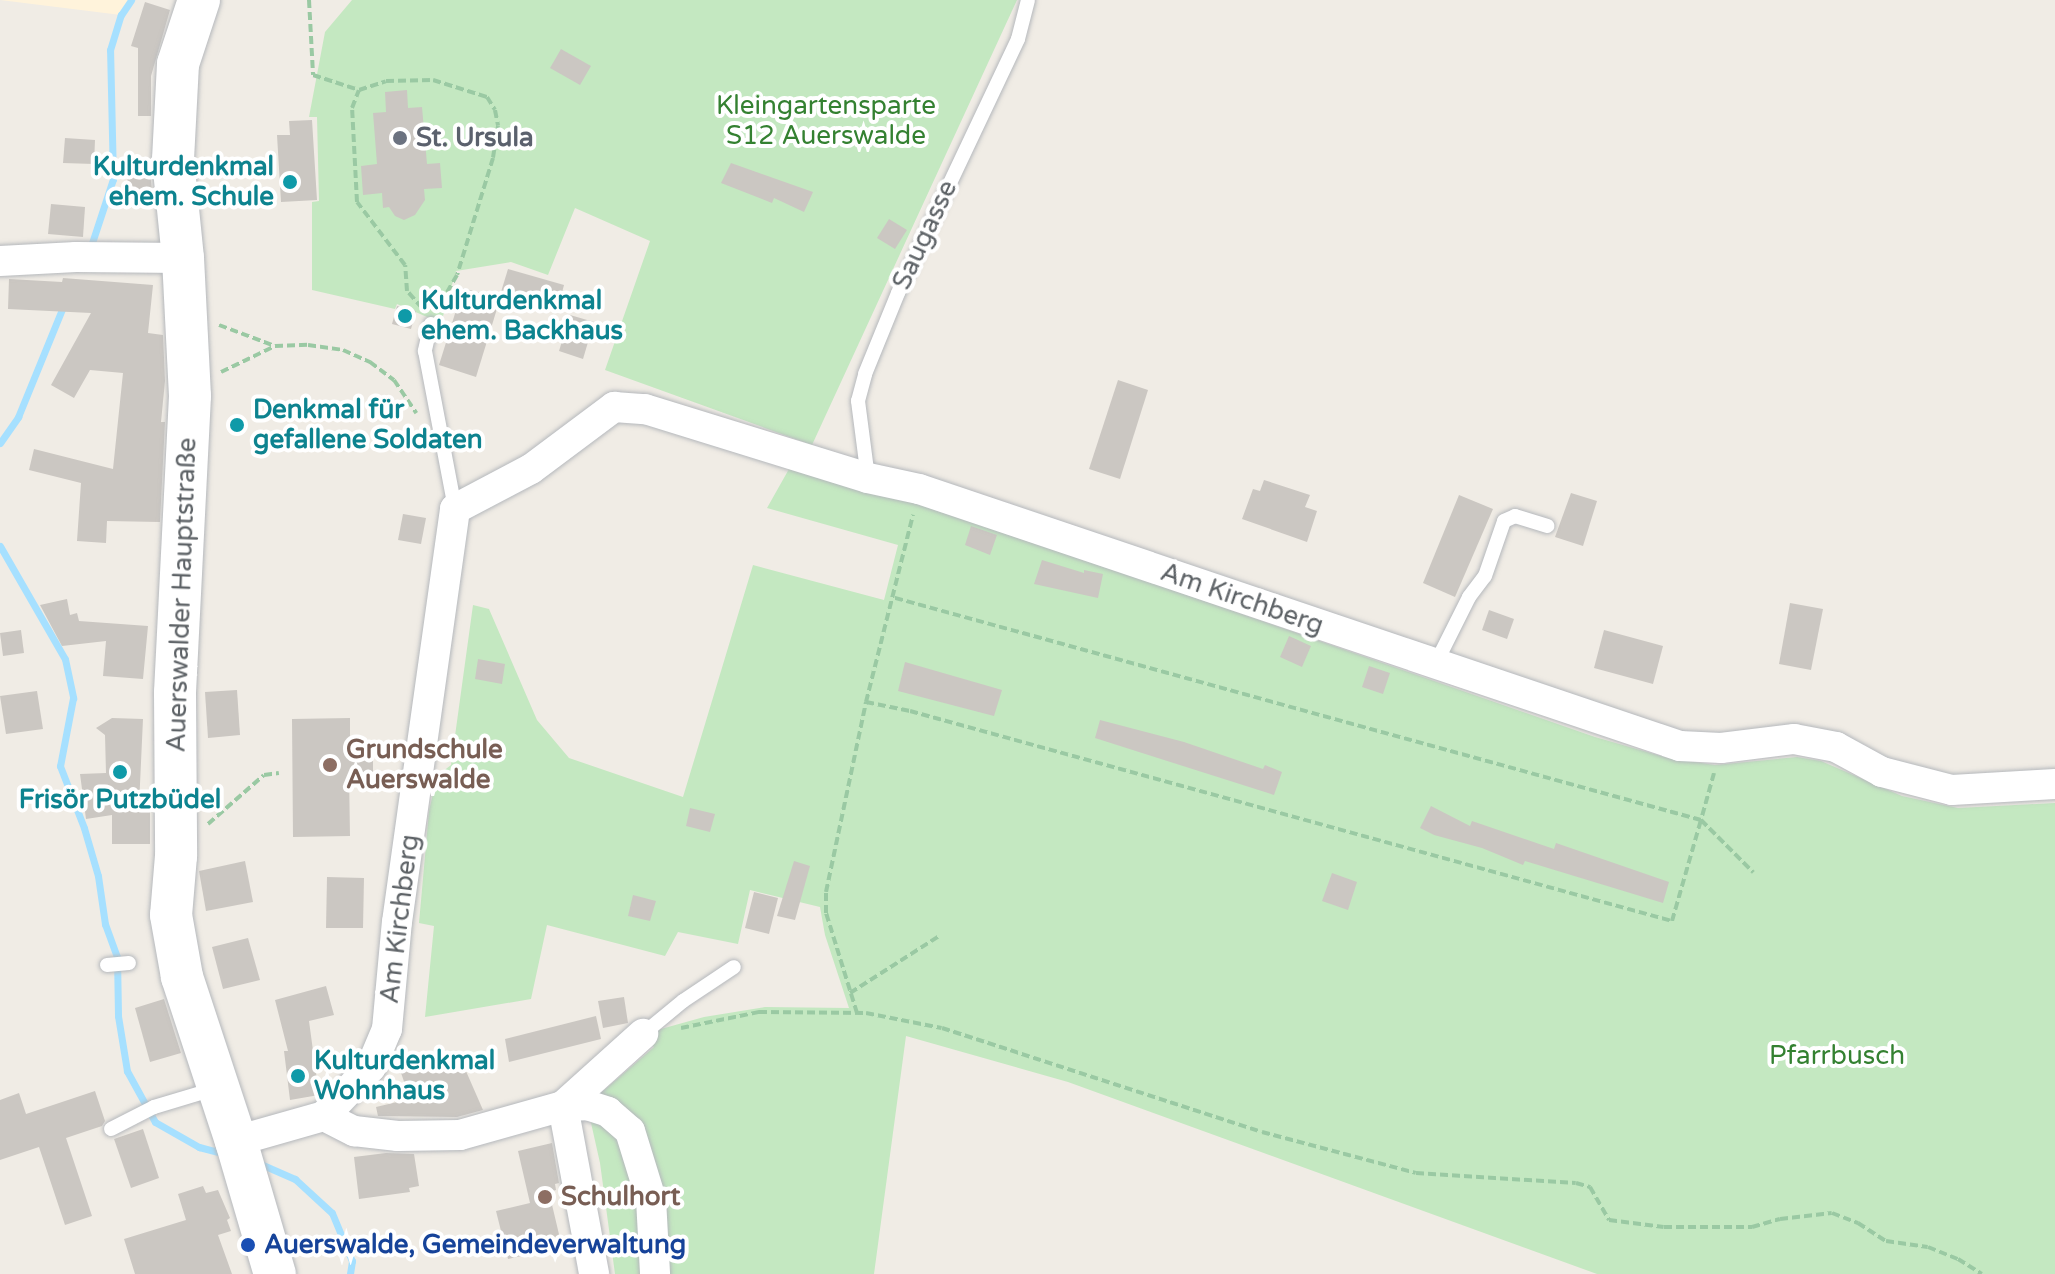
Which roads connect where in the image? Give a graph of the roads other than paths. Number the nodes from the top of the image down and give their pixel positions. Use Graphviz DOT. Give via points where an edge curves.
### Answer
graph roads {
  1 [pos="199,0"];
  2 [pos="1028,0"];
  3 [pos="183,258"];
  4 [pos="0,261"];
  5 [pos="431,324"];
  6 [pos="868,478"];
  7 [pos="455,509"];
  8 [pos="1548,526"];
  9 [pos="1435,665"];
  10 [pos="2055,784"];
  11 [pos="129,963"];
  12 [pos="107,965"];
  13 [pos="734,967"];
  14 [pos="639,1037"];
  15 [pos="218,1087"];
  16 [pos="563,1106"];
  17 [pos="324,1116"];
  18 [pos="111,1129"];
  19 [pos="239,1151"];
  20 [pos="275,1274"];
  21 [pos="594,1274"];
  22 [pos="655,1274"];
  1 -- 3 [label="main road, Auerswalder Hauptstraße" via="178,64 173,160"];
  2 -- 6 [label="lane, Saugasse" via="1018,39 865,374 858,401"];
  3 -- 4 [label="street"];
  3 -- 15 [label="main road, Auerswalder Hauptstraße" via="190,396 171,915"];
  5 -- 7 [label="lane, Am Kirchberg" via="425,351"];
  6 -- 7 [label="street, Am Kirchberg" via="659,413 614,407 531,469"];
  6 -- 9 [label="street, Am Kirchberg" via="919,489"];
  7 -- 17 [label="street, Am Kirchberg" via="387,1029 371,1067"];
  8 -- 9 [label="lane" via="1515,516 1504,521 1485,576"];
  9 -- 10 [label="street, Am Kirchberg" via="1680,746 1721,748 1794,739 1836,747 1882,772 1952,790"];
  11 -- 12 [label="lane"];
  13 -- 14 [label="lane"];
  14 -- 16 [label="street"];
  15 -- 18 [label="lane" via="147,1110"];
  15 -- 19 [label="main road, Auerswalder Hauptstraße"];
  16 -- 17 [label="street" via="460,1135 354,1131"];
  16 -- 21 [label="street"];
  16 -- 22 [label="street" via="587,1105 608,1112 630,1131 651,1199"];
  17 -- 19 [label="street"];
  19 -- 20 [label="main road, Auerswalder Hauptstraße"];
}
